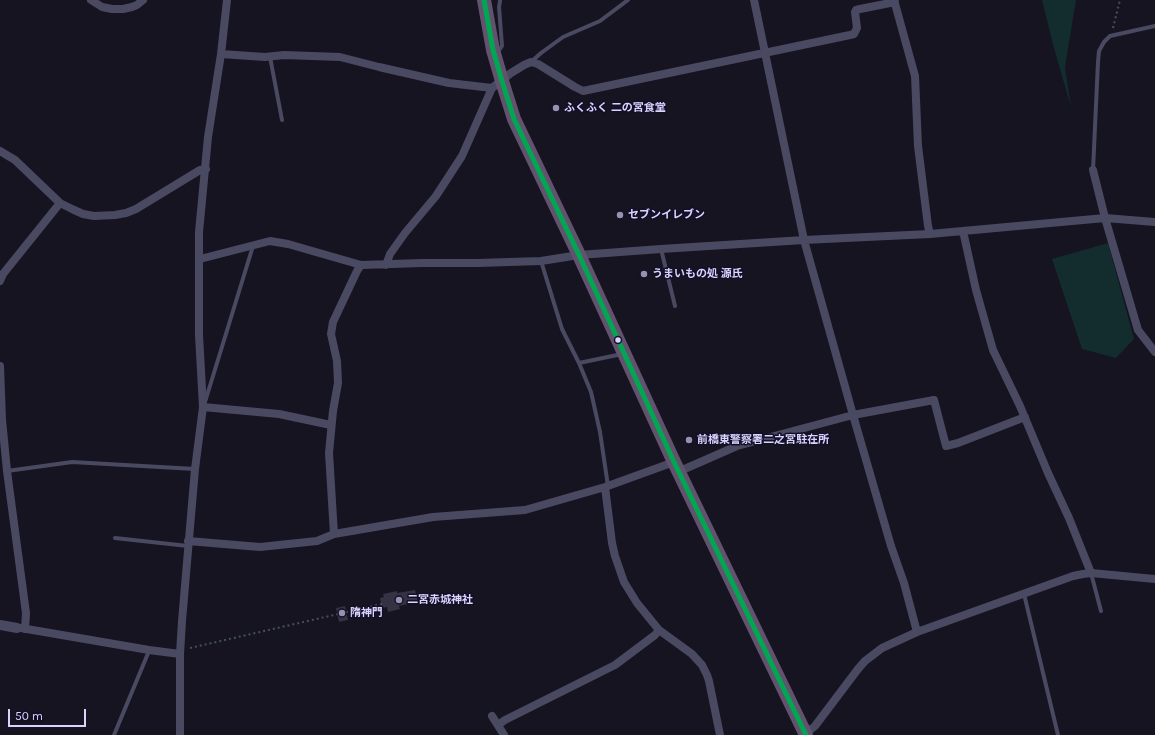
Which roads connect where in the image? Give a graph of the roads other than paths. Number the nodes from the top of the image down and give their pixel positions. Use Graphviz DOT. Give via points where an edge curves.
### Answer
graph roads {
  1 [pos="92,0"];
  2 [pos="143,0"];
  3 [pos="227,0"];
  4 [pos="484,0"];
  5 [pos="628,0"];
  6 [pos="754,0"];
  7 [pos="500,1"];
  8 [pos="894,1"];
  9 [pos="1155,26"];
  10 [pos="494,50"];
  11 [pos="765,52"];
  12 [pos="221,54"];
  13 [pos="270,56"];
  14 [pos="531,62"];
  15 [pos="497,84"];
  16 [pos="282,120"];
  17 [pos="0,151"];
  18 [pos="206,169"];
  19 [pos="1093,170"];
  20 [pos="60,203"];
  21 [pos="1105,218"];
  22 [pos="1155,222"];
  23 [pos="963,231"];
  24 [pos="930,234"];
  25 [pos="804,240"];
  26 [pos="253,246"];
  27 [pos="661,248"];
  28 [pos="579,255"];
  29 [pos="200,259"];
  30 [pos="541,261"];
  31 [pos="361,265"];
  32 [pos="386,265"];
  33 [pos="0,281"];
  34 [pos="675,306"];
  35 [pos="1155,352"];
  36 [pos="625,354"];
  37 [pos="579,363"];
  38 [pos="0,366"];
  39 [pos="203,407"];
  40 [pos="852,415"];
  41 [pos="1025,417"];
  42 [pos="332,425"];
  43 [pos="3,460"];
  44 [pos="677,466"];
  45 [pos="195,470"];
  46 [pos="7,471"];
  47 [pos="606,486"];
  48 [pos="334,534"];
  49 [pos="115,538"];
  50 [pos="188,544"];
  51 [pos="1091,573"];
  52 [pos="1155,579"];
  53 [pos="1024,594"];
  54 [pos="1100,611"];
  55 [pos="0,625"];
  56 [pos="21,628"];
  57 [pos="659,630"];
  58 [pos="917,632"];
  59 [pos="149,650"];
  60 [pos="180,654"];
  61 [pos="492,716"];
  62 [pos="498,725"];
  63 [pos="114,735"];
  64 [pos="180,735"];
  65 [pos="504,735"];
  66 [pos="720,735"];
  67 [pos="806,735"];
  68 [pos="1058,735"];
  1 -- 2 [label="street" via="102,7 123,9"];
  3 -- 12 [label="street"];
  4 -- 10 [label="highway"];
  5 -- 14 [label="lane" via="600,21 563,38"];
  6 -- 11 [label="street"];
  7 -- 10 [label="lane" via="502,46"];
  8 -- 11 [label="street" via="856,10 857,28 854,34"];
  8 -- 24 [label="street" via="915,76 918,146"];
  9 -- 19 [label="lane" via="1110,36 1100,51"];
  10 -- 15 [label="highway"];
  11 -- 14 [label="street" via="583,91"];
  11 -- 25 [label="street"];
  12 -- 13 [label="street"];
  12 -- 18 [label="street" via="208,137"];
  13 -- 15 [label="street" via="340,57 449,83"];
  13 -- 16 [label="lane"];
  14 -- 15 [label="street"];
  15 -- 28 [label="highway"];
  15 -- 32 [label="street" via="462,156 436,196 401,238"];
  17 -- 20 [label="street" via="15,160"];
  18 -- 20 [label="street" via="200,170 136,209 126,212 94,216 83,214"];
  18 -- 29 [label="street" via="199,232"];
  19 -- 21 [label="street"];
  20 -- 33 [label="street"];
  21 -- 22 [label="street"];
  21 -- 23 [label="street"];
  21 -- 35 [label="street" via="1138,330"];
  23 -- 24 [label="street"];
  23 -- 41 [label="street" via="993,350"];
  24 -- 25 [label="street"];
  25 -- 27 [label="street"];
  25 -- 40 [label="street"];
  26 -- 29 [label="street"];
  26 -- 31 [label="street" via="270,241 288,244"];
  26 -- 39 [label="lane"];
  27 -- 28 [label="street"];
  27 -- 34 [label="lane"];
  28 -- 30 [label="street"];
  28 -- 36 [label="highway"];
  29 -- 39 [label="street" via="199,335"];
  30 -- 32 [label="street" via="422,262"];
  30 -- 37 [label="lane" via="562,329"];
  31 -- 32 [label="street"];
  31 -- 42 [label="street" via="333,322 331,334 337,361 338,383"];
  36 -- 37 [label="lane"];
  36 -- 44 [label="highway"];
  37 -- 47 [label="lane" via="591,392 600,432"];
  38 -- 43 [label="street"];
  39 -- 42 [label="street" via="279,414"];
  39 -- 45 [label="street"];
  40 -- 41 [label="street" via="934,400 946,446"];
  40 -- 44 [label="street" via="737,446"];
  40 -- 58 [label="street"];
  41 -- 51 [label="street"];
  42 -- 48 [label="street" via="329,453"];
  43 -- 46 [label="street"];
  44 -- 47 [label="street"];
  44 -- 67 [label="highway"];
  45 -- 46 [label="lane" via="72,462"];
  45 -- 50 [label="street"];
  46 -- 56 [label="street" via="26,613"];
  47 -- 48 [label="street" via="525,510 433,517"];
  47 -- 57 [label="street" via="612,543 624,582 636,603"];
  48 -- 50 [label="street" via="317,541 260,547"];
  49 -- 50 [label="lane"];
  50 -- 60 [label="street"];
  51 -- 52 [label="street"];
  51 -- 53 [label="street" via="1073,576"];
  51 -- 54 [label="lane"];
  53 -- 58 [label="street"];
  53 -- 68 [label="lane"];
  55 -- 56 [label="street"];
  56 -- 59 [label="street"];
  57 -- 62 [label="street" via="615,665"];
  57 -- 66 [label="street" via="692,654 705,670"];
  58 -- 67 [label="street" via="882,648 866,661"];
  59 -- 60 [label="street"];
  59 -- 63 [label="lane"];
  60 -- 64 [label="street"];
  61 -- 62 [label="street"];
  62 -- 65 [label="street"];
}
